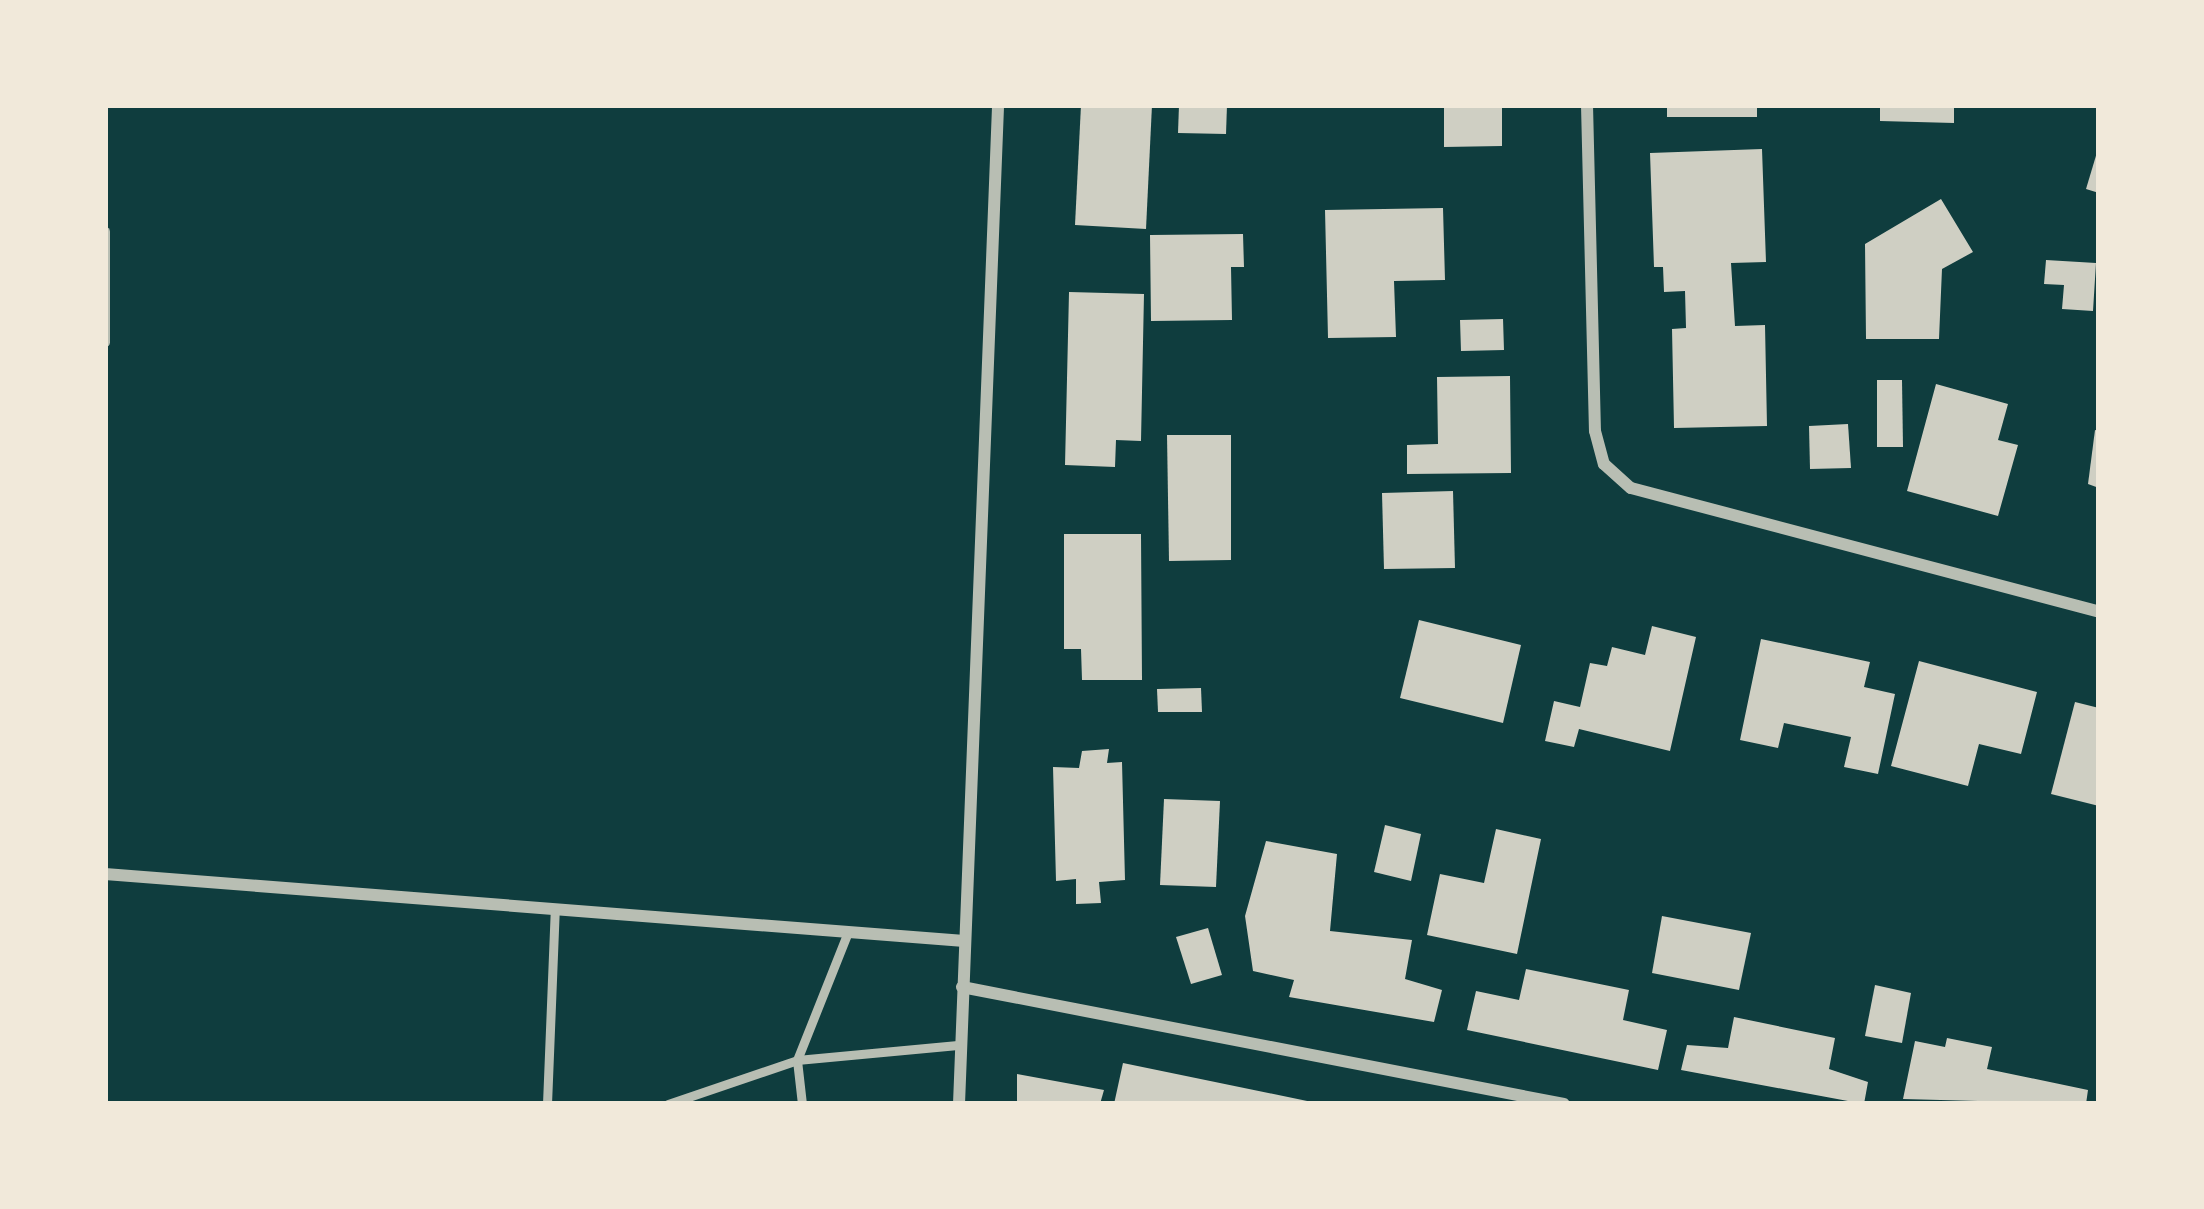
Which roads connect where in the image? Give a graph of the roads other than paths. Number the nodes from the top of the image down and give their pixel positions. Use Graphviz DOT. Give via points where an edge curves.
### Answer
graph roads {
  1 [pos="998,105"];
  2 [pos="1587,105"];
  3 [pos="105,231"];
  4 [pos="105,342"];
  5 [pos="2099,612"];
  6 [pos="105,874"];
  7 [pos="555,909"];
  8 [pos="848,932"];
  9 [pos="964,941"];
  10 [pos="962,987"];
  11 [pos="960,1045"];
  12 [pos="797,1060"];
  13 [pos="547,1104"];
  14 [pos="668,1104"];
  15 [pos="802,1104"];
  16 [pos="959,1104"];
  17 [pos="1564,1104"];
  1 -- 9 [label="street"];
  2 -- 5 [label="street" via="1595,431 1604,464 1631,488"];
  3 -- 4 [label="lane"];
  6 -- 7 [label="street"];
  7 -- 8 [label="street"];
  7 -- 13 [label="lane"];
  8 -- 9 [label="street"];
  8 -- 12 [label="lane"];
  9 -- 10 [label="street"];
  10 -- 11 [label="street"];
  10 -- 17 [label="street"];
  11 -- 12 [label="lane"];
  11 -- 16 [label="street"];
  12 -- 14 [label="lane"];
  12 -- 15 [label="lane"];
}
